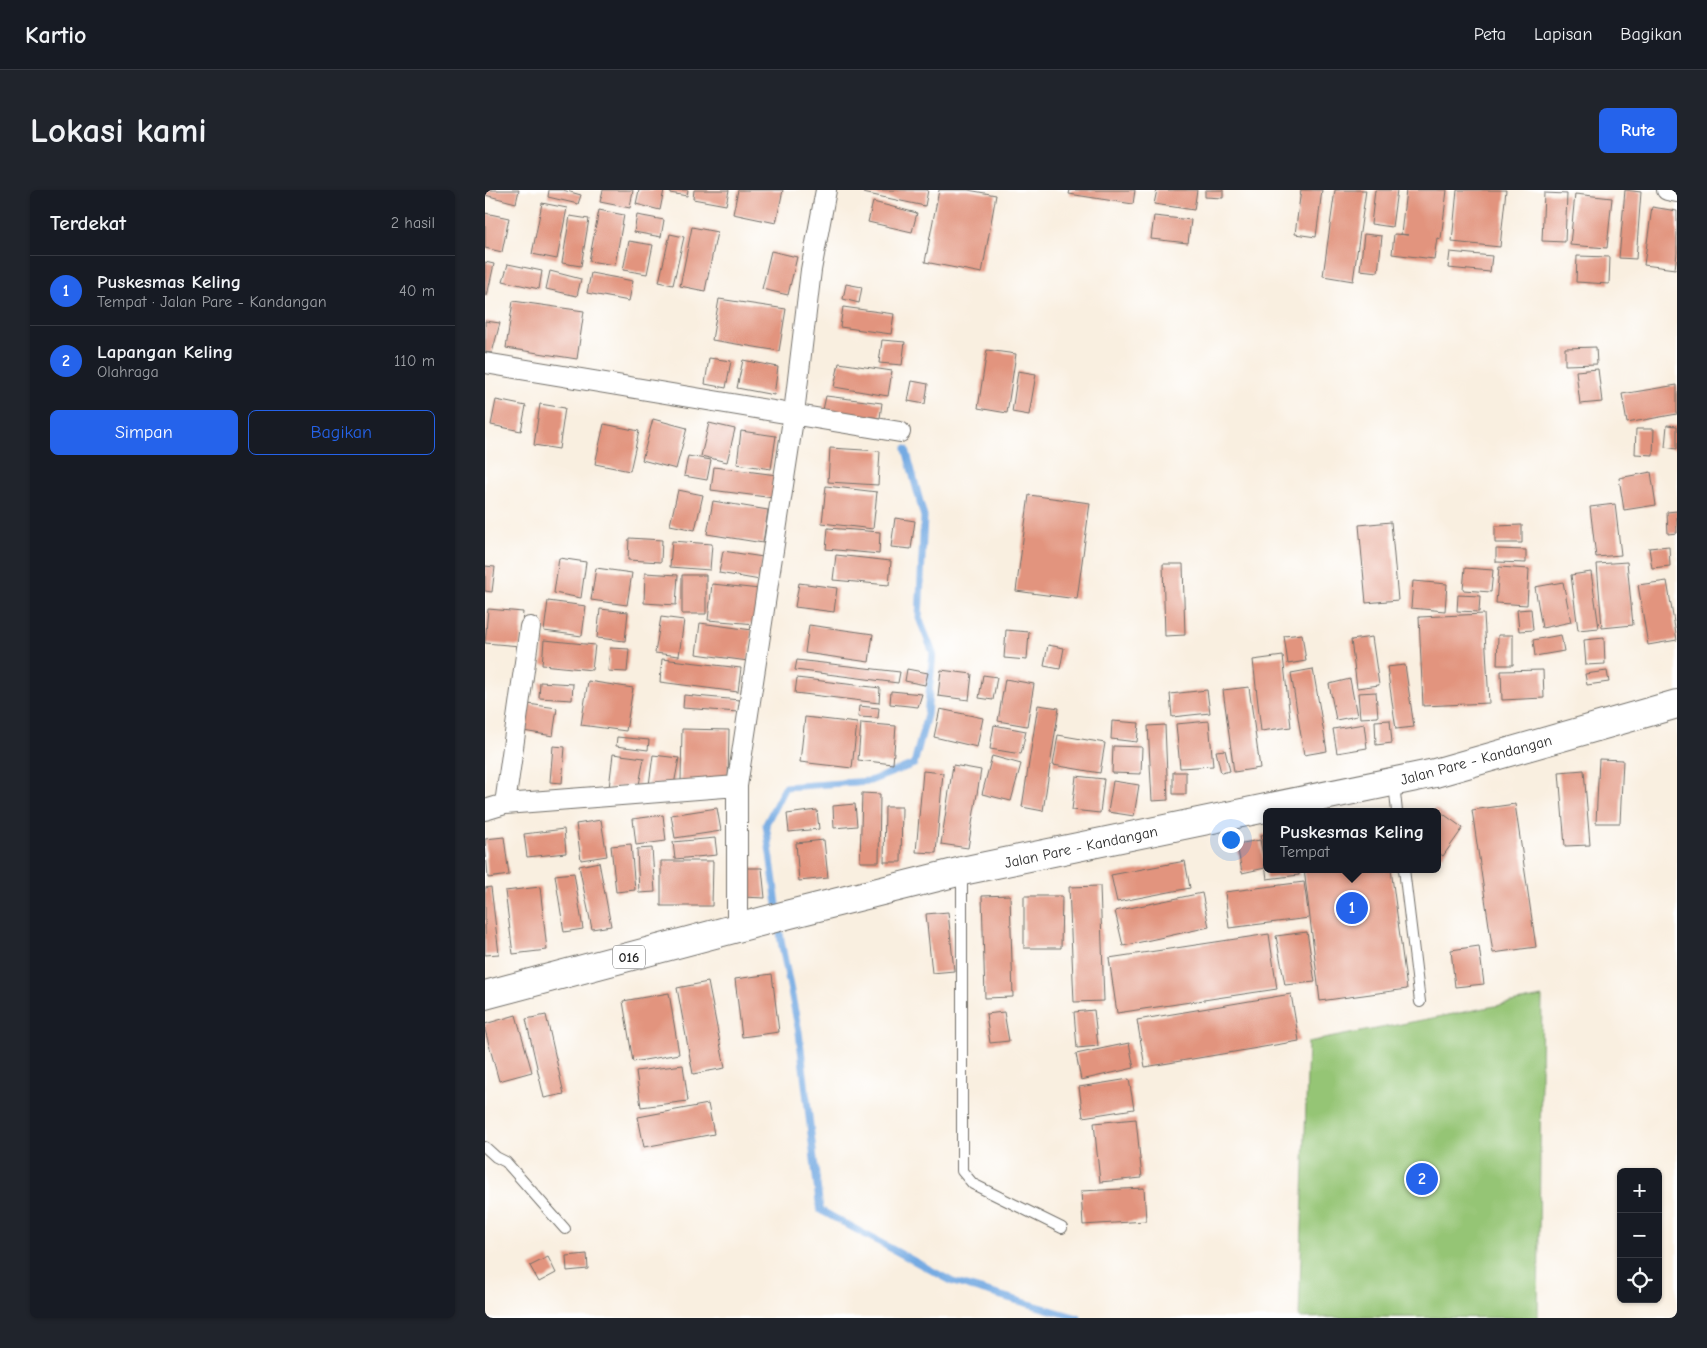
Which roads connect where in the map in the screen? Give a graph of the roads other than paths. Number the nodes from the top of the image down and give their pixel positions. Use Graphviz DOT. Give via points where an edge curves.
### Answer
graph roads {
  1 [pos="825,190"];
  2 [pos="1667,190"];
  3 [pos="1677,192"];
  4 [pos="485,363"];
  5 [pos="794,413"];
  6 [pos="900,432"];
  7 [pos="530,627"];
  8 [pos="1677,704"];
  9 [pos="1393,782"];
  10 [pos="737,786"];
  11 [pos="505,804"];
  12 [pos="1267,808"];
  13 [pos="1396,808"];
  14 [pos="1263,809"];
  15 [pos="485,810"];
  16 [pos="962,871"];
  17 [pos="1404,873"];
  18 [pos="737,929"];
  19 [pos="485,995"];
  20 [pos="1420,1002"];
  21 [pos="485,1147"];
  22 [pos="1062,1228"];
  23 [pos="565,1229"];
  1 -- 5 [label="street" via="811,270"];
  2 -- 3 [label="street"];
  4 -- 5 [label="street"];
  5 -- 6 [label="street"];
  5 -- 10 [label="street"];
  7 -- 11 [label="street"];
  8 -- 9 [label="main road, Jalan Pare - Kandangan / 016"];
  9 -- 12 [label="main road, Jalan Pare - Kandangan / 016"];
  9 -- 13 [label="lane"];
  10 -- 11 [label="street"];
  10 -- 18 [label="street"];
  11 -- 15 [label="street"];
  14 -- 16 [label="main road, Jalan Pare - Kandangan / 016"];
  16 -- 18 [label="main road, Jalan Pare - Kandangan / 016"];
  16 -- 22 [label="lane" via="962,1171 973,1184"];
  17 -- 20 [label="lane"];
  18 -- 19 [label="main road, Jalan Pare - Kandangan / 016"];
  21 -- 23 [label="lane" via="506,1162"];
}
